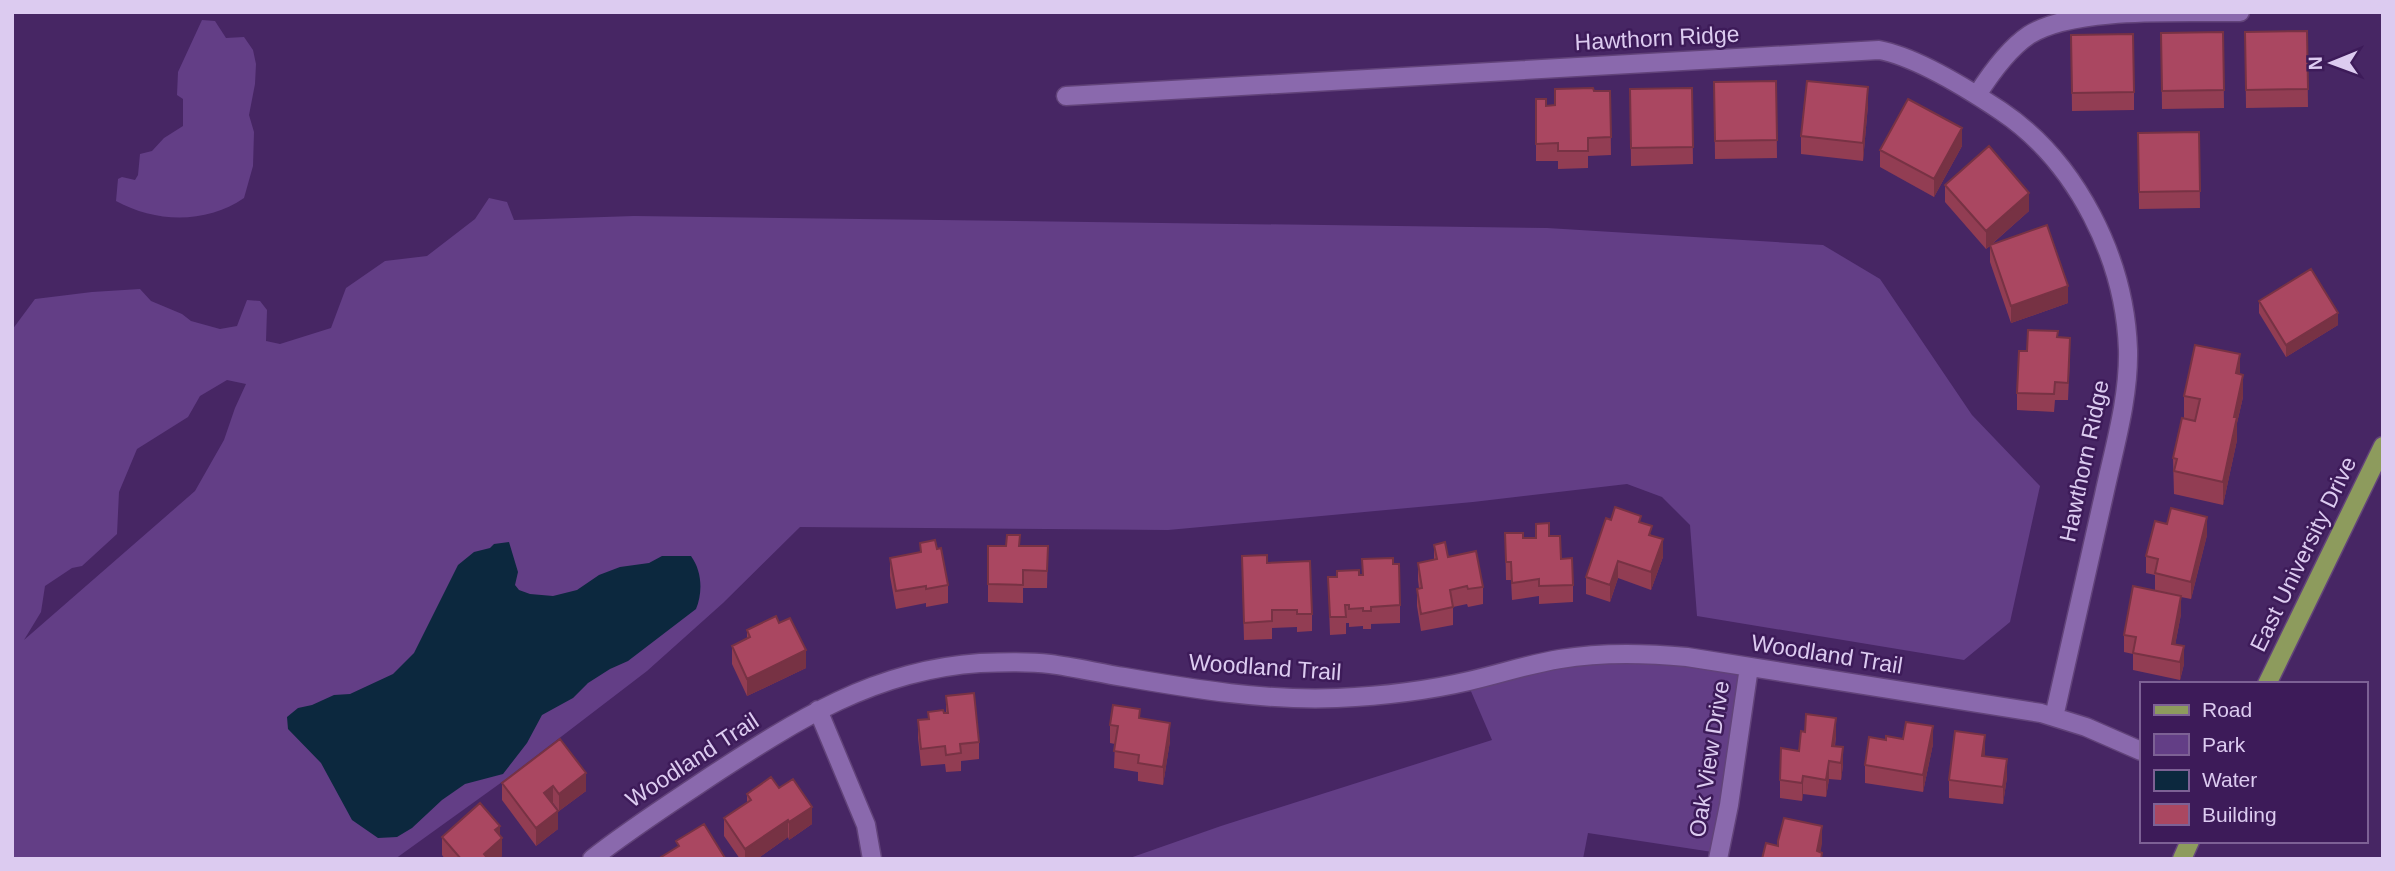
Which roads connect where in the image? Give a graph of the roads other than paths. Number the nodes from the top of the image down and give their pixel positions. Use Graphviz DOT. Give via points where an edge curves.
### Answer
graph roads {
  1 [pos="2241,12"];
  2 [pos="1977,95"];
  3 [pos="1066,96"];
  4 [pos="2383,446"];
  5 [pos="1749,667"];
  6 [pos="2268,682"];
  7 [pos="818,710"];
  8 [pos="2054,717"];
  9 [pos="2140,751"];
  10 [pos="2189,843"];
  11 [pos="592,859"];
  12 [pos="872,859"];
  13 [pos="1718,859"];
  14 [pos="2182,859"];
  1 -- 2 [label="street" via="2080,17 2046,26 2008,54"];
  2 -- 3 [label="street, Hawthorn Ridge" via="1894,53 1879,50"];
  2 -- 8 [label="street, Hawthorn Ridge" via="2021,125 2074,186 2108,253 2126,329 2124,405"];
  4 -- 6 [label="main road, East University Drive"];
  5 -- 7 [label="street, Woodland Trail" via="1656,654 1593,655 1401,693 1333,698 1229,692 1049,663 1009,661 912,673"];
  5 -- 8 [label="street, Woodland Trail"];
  5 -- 13 [label="street, Oak View Drive"];
  7 -- 11 [label="street, Woodland Trail" via="776,733"];
  7 -- 12 [label="street" via="866,825"];
  8 -- 9 [label="street, Woodland Trail"];
  10 -- 14 [label="main road"];
}
